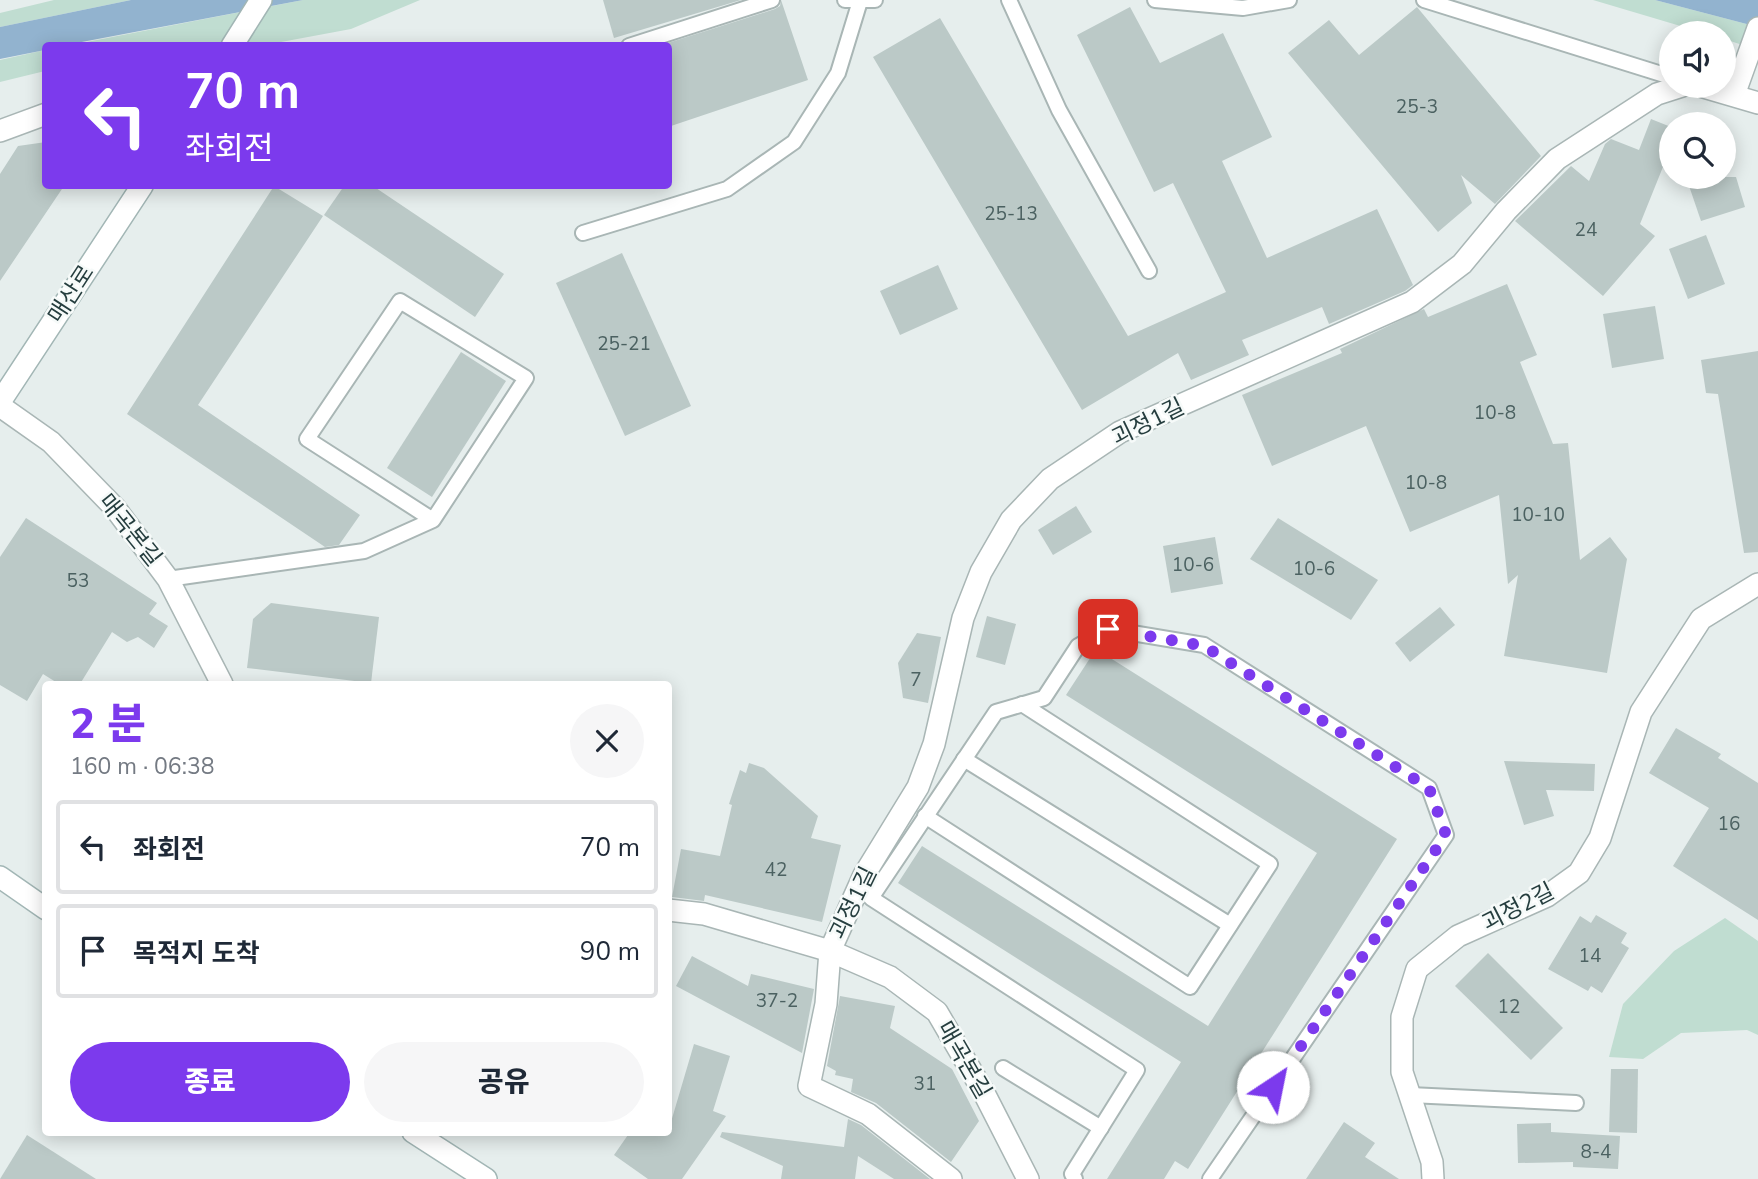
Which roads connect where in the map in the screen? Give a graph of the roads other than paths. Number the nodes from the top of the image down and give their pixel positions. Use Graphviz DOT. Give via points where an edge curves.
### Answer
graph roads {
  1 [pos="261,0"];
  2 [pos="772,0"];
  3 [pos="845,0"];
  4 [pos="875,0"];
  5 [pos="1009,0"];
  6 [pos="1155,0"];
  7 [pos="1289,0"];
  8 [pos="1424,0"];
  9 [pos="860,1"];
  10 [pos="1758,28"];
  11 [pos="235,42"];
  12 [pos="641,42"];
  13 [pos="1659,73"];
  14 [pos="1736,89"];
  15 [pos="1659,93"];
  16 [pos="1736,96"];
  17 [pos="1758,103"];
  18 [pos="42,115"];
  19 [pos="0,131"];
  20 [pos="140,189"];
  21 [pos="583,233"];
  22 [pos="1149,271"];
  23 [pos="0,404"];
  24 [pos="433,520"];
  25 [pos="168,579"];
  26 [pos="1758,584"];
  27 [pos="220,681"];
  28 [pos="1023,704"];
  29 [pos="964,759"];
  30 [pos="925,816"];
  31 [pos="0,877"];
  32 [pos="0,892"];
  33 [pos="37,904"];
  34 [pos="672,910"];
  35 [pos="1230,925"];
  36 [pos="830,951"];
  37 [pos="1003,1068"];
  38 [pos="1410,1096"];
  39 [pos="1576,1103"];
  40 [pos="1101,1128"];
  41 [pos="419,1136"];
  42 [pos="486,1179"];
  43 [pos="951,1179"];
  44 [pos="1028,1179"];
  45 [pos="1075,1179"];
  46 [pos="1210,1179"];
  47 [pos="1433,1179"];
  1 -- 11 [label="street"];
  2 -- 12 [label="lane"];
  3 -- 9 [label="lane"];
  4 -- 9 [label="lane"];
  5 -- 22 [label="lane" via="1059,110"];
  6 -- 7 [label="lane" via="1243,8"];
  8 -- 13 [label="lane"];
  9 -- 21 [label="lane" via="838,73 794,142 727,189"];
  10 -- 14 [label="street"];
  15 -- 36 [label="street, 괴정1길" via="1557,159 1462,264 1412,302 1121,432 1050,479 1011,520 981,572 963,618 934,744 918,787 864,875"];
  16 -- 17 [label="street"];
  18 -- 19 [label="street"];
  20 -- 23 [label="street, 매산로"];
  23 -- 25 [label="street, 매곡본길" via="51,442 115,508"];
  24 -- 24 [label="lane" via="526,378 400,300 307,439"];
  24 -- 25 [label="lane" via="364,551"];
  25 -- 27 [label="street, 매곡본길"];
  26 -- 38 [label="street, 괴정2길" via="1700,619 1641,712 1601,838 1579,873 1547,896 1458,936 1417,969 1402,1017 1402,1072"];
  28 -- 29 [label="lane" via="996,712"];
  28 -- 35 [label="lane" via="1270,864"];
  28 -- 46 [label="lane" via="1044,698 1078,646 1108,629 1204,646 1429,788 1446,835"];
  29 -- 30 [label="lane"];
  29 -- 35 [label="lane"];
  30 -- 35 [label="lane" via="1190,987"];
  30 -- 40 [label="lane" via="871,898 1137,1070"];
  31 -- 33 [label="street"];
  32 -- 33 [label="street"];
  34 -- 36 [label="street, 매곡본길" via="704,914"];
  36 -- 43 [label="street, 괴정1길" via="826,1004 809,1086 868,1114"];
  36 -- 44 [label="street, 매곡본길" via="890,977 937,1012"];
  37 -- 40 [label="lane"];
  38 -- 39 [label="lane"];
  38 -- 47 [label="street, 괴정2길" via="1432,1162"];
  40 -- 45 [label="lane" via="1072,1174"];
  41 -- 42 [label="street"];
}
